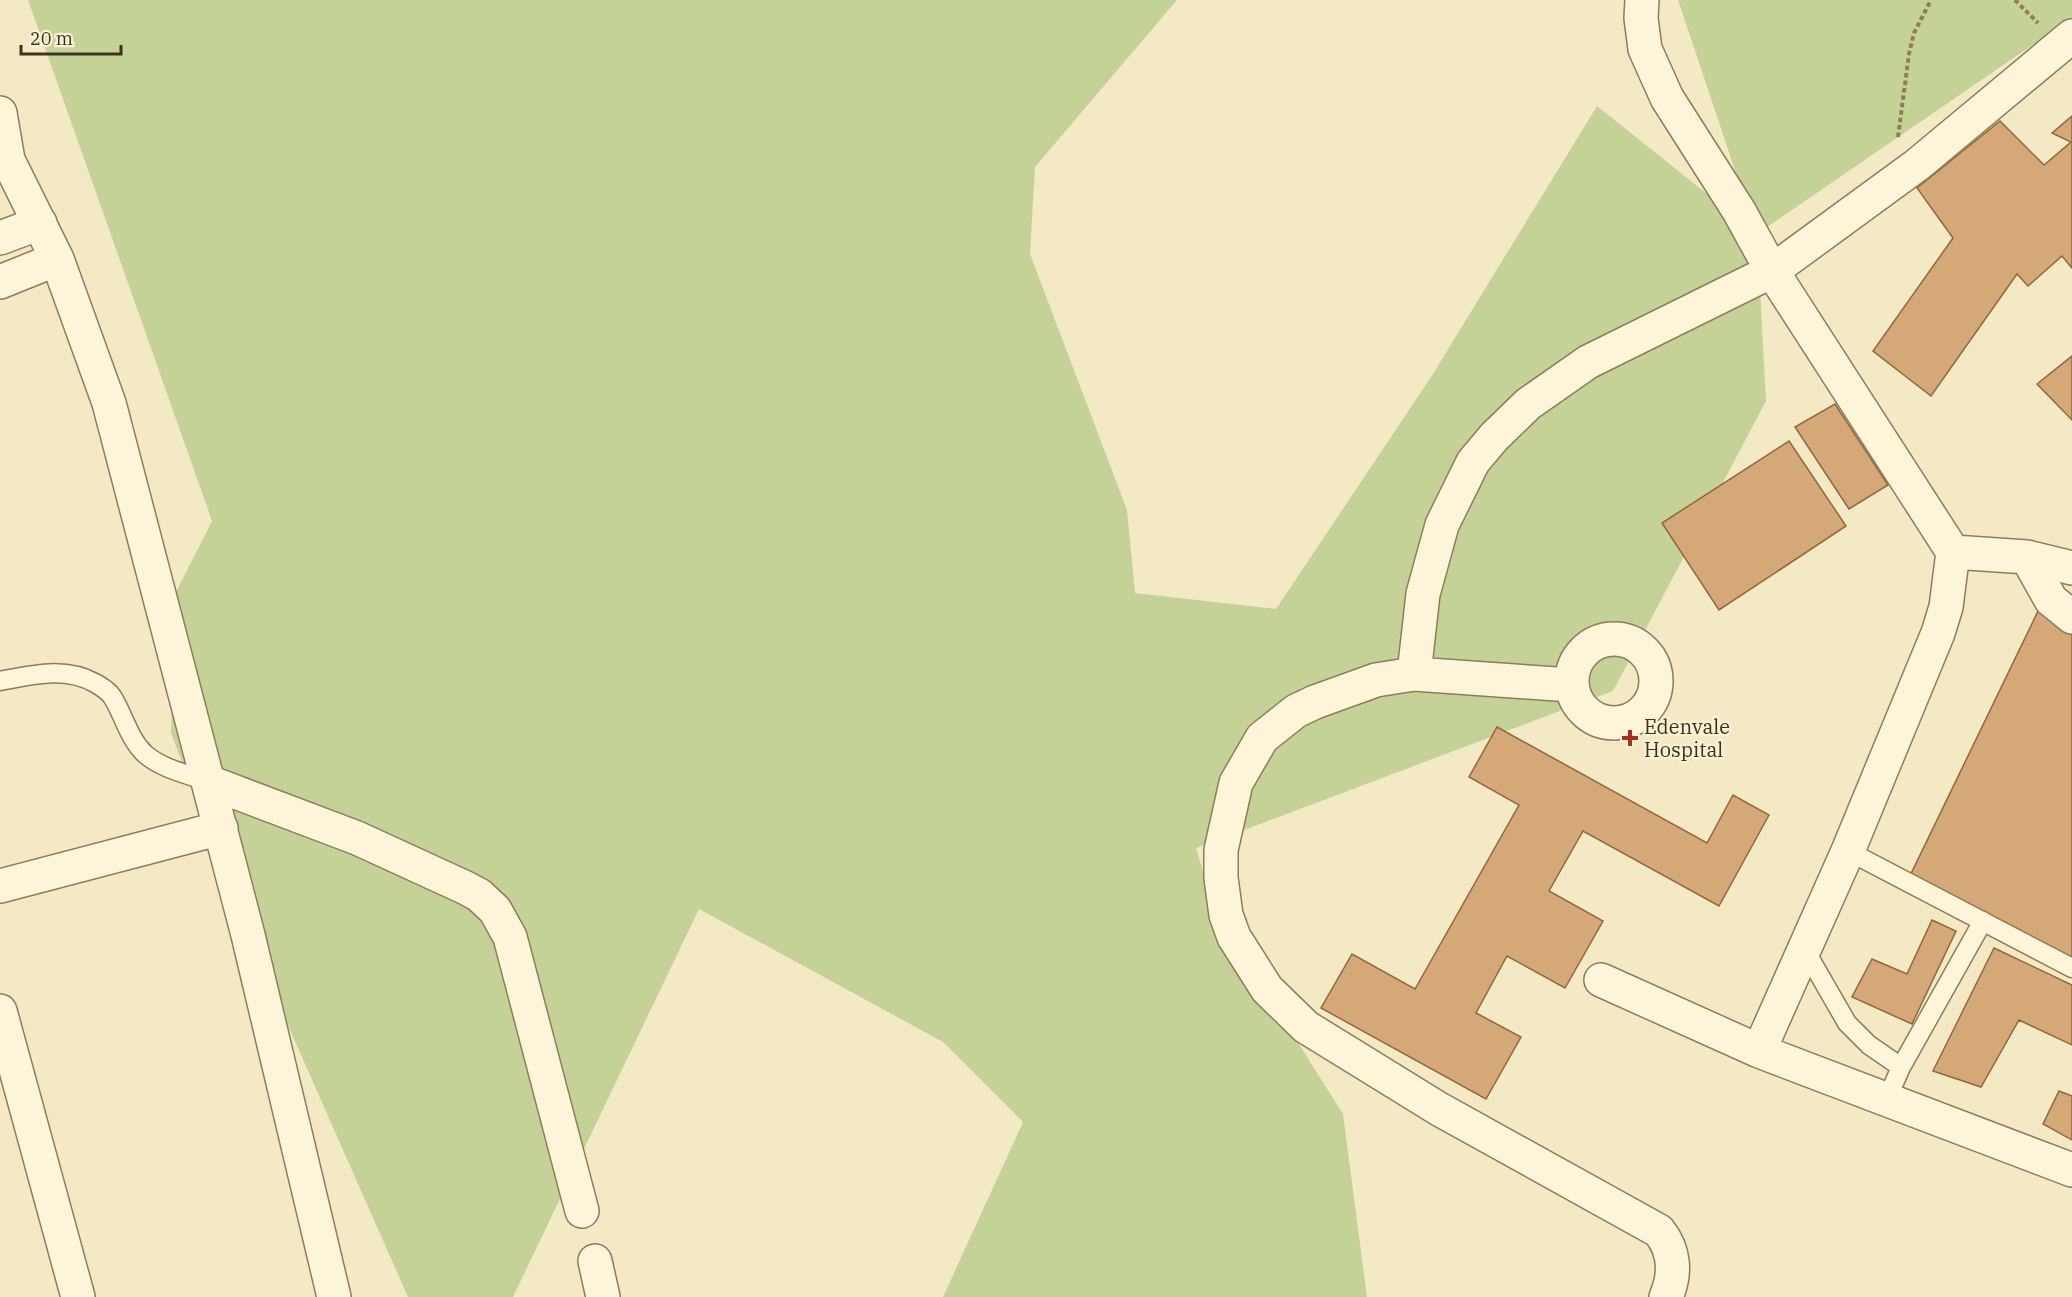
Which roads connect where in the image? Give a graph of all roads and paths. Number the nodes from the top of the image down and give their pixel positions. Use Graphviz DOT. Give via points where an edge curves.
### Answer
graph roads {
  1 [pos="1642,0"];
  2 [pos="1931,0"];
  3 [pos="2072,36"];
  4 [pos="0,113"];
  5 [pos="4,155"];
  6 [pos="1899,178"];
  7 [pos="40,223"];
  8 [pos="0,238"];
  9 [pos="57,259"];
  10 [pos="1772,271"];
  11 [pos="0,282"];
  12 [pos="1953,552"];
  13 [pos="2027,557"];
  14 [pos="2072,568"];
  15 [pos="2072,617"];
  16 [pos="1414,674"];
  17 [pos="0,681"];
  18 [pos="1571,685"];
  19 [pos="209,782"];
  20 [pos="221,828"];
  21 [pos="1848,851"];
  22 [pos="0,886"];
  23 [pos="1983,921"];
  24 [pos="1805,950"];
  25 [pos="2072,968"];
  26 [pos="1601,980"];
  27 [pos="0,1011"];
  28 [pos="1760,1051"];
  29 [pos="1901,1067"];
  30 [pos="1887,1099"];
  31 [pos="2072,1170"];
  32 [pos="582,1211"];
  33 [pos="595,1261"];
  34 [pos="78,1297"];
  35 [pos="334,1297"];
  36 [pos="603,1297"];
  37 [pos="1666,1297"];
  1 -- 10 [label="street" via="1645,49 1667,98"];
  2 -- 6 [label="path" via="1914,33 1909,54 1898,134"];
  3 -- 6 [label="street"];
  4 -- 5 [label="street"];
  5 -- 7 [label="street"];
  6 -- 10 [label="street"];
  7 -- 8 [label="street"];
  7 -- 9 [label="street"];
  9 -- 11 [label="street"];
  9 -- 19 [label="street" via="109,403"];
  10 -- 12 [label="street"];
  10 -- 16 [label="street" via="1588,362 1528,404 1494,437 1473,462 1442,525 1423,594"];
  12 -- 13 [label="street"];
  12 -- 21 [label="street" via="1946,608 1938,633"];
  13 -- 14 [label="street"];
  13 -- 15 [label="street" via="2051,600"];
  16 -- 18 [label="street"];
  16 -- 37 [label="street" via="1376,680 1315,702 1296,711 1262,738 1236,783 1221,849 1226,915 1234,937 1267,989 1306,1028 1439,1109 1659,1232 1672,1255 1673,1273"];
  17 -- 19 [label="lane" via="41,673 90,680 112,694 145,754 159,764"];
  19 -- 20 [label="street"];
  19 -- 32 [label="street" via="357,838 472,891 495,910 510,937"];
  20 -- 22 [label="street"];
  20 -- 35 [label="street"];
  21 -- 23 [label="lane"];
  21 -- 24 [label="street"];
  23 -- 25 [label="lane"];
  23 -- 29 [label="lane"];
  24 -- 28 [label="street"];
  24 -- 29 [label="lane" via="1847,1023 1869,1045"];
  26 -- 28 [label="street"];
  27 -- 34 [label="street"];
  28 -- 30 [label="street"];
  29 -- 30 [label="lane"];
  30 -- 31 [label="street"];
  33 -- 36 [label="street"];
}
